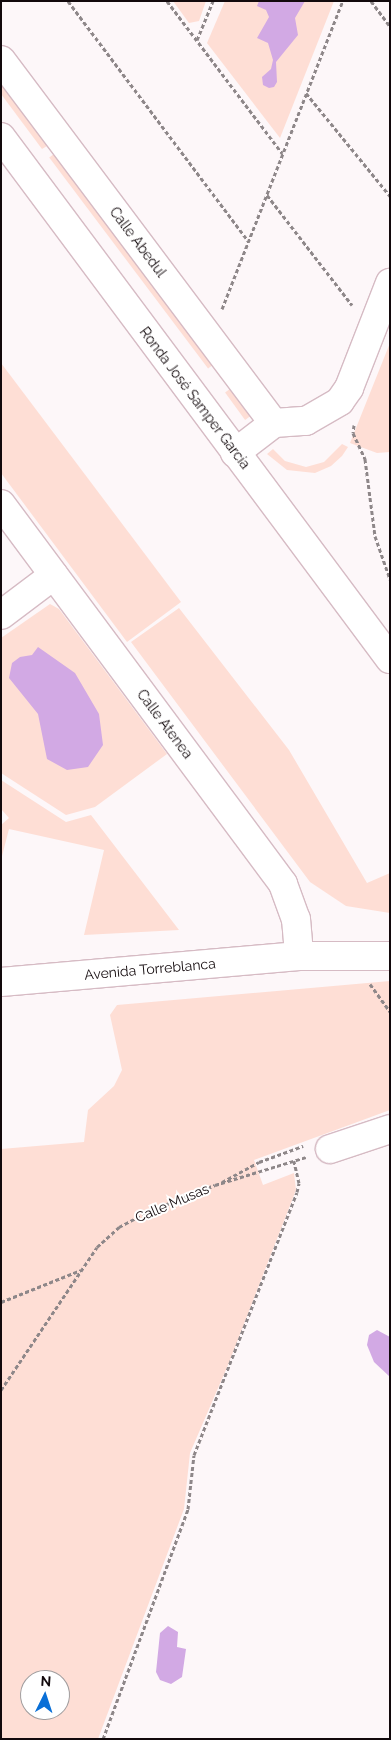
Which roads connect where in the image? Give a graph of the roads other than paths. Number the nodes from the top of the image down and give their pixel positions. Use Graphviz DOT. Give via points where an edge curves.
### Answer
graph roads {
  1 [pos="1,60"];
  2 [pos="1,137"];
  3 [pos="390,284"];
  4 [pos="274,423"];
  5 [pos="235,453"];
  6 [pos="1,504"];
  7 [pos="54,575"];
  8 [pos="1,616"];
  9 [pos="390,659"];
  10 [pos="390,939"];
  11 [pos="299,956"];
  12 [pos="390,956"];
  13 [pos="1,982"];
  14 [pos="390,1129"];
  15 [pos="330,1150"];
  1 -- 4 [label="street, Calle Abedul"];
  2 -- 5 [label="street, Ronda José Samper García"];
  3 -- 4 [label="street" via="349,388 340,401 306,421"];
  4 -- 5 [label="street"];
  5 -- 9 [label="street, Ronda José Samper García"];
  6 -- 7 [label="street, Calle Atenea"];
  7 -- 8 [label="street"];
  7 -- 11 [label="street, Calle Atenea" via="283,884 296,919"];
  10 -- 11 [label="street, Avenida Torreblanca"];
  11 -- 12 [label="street, Avenida Torreblanca"];
  11 -- 13 [label="street, Avenida Torreblanca"];
  14 -- 15 [label="street"];
}
